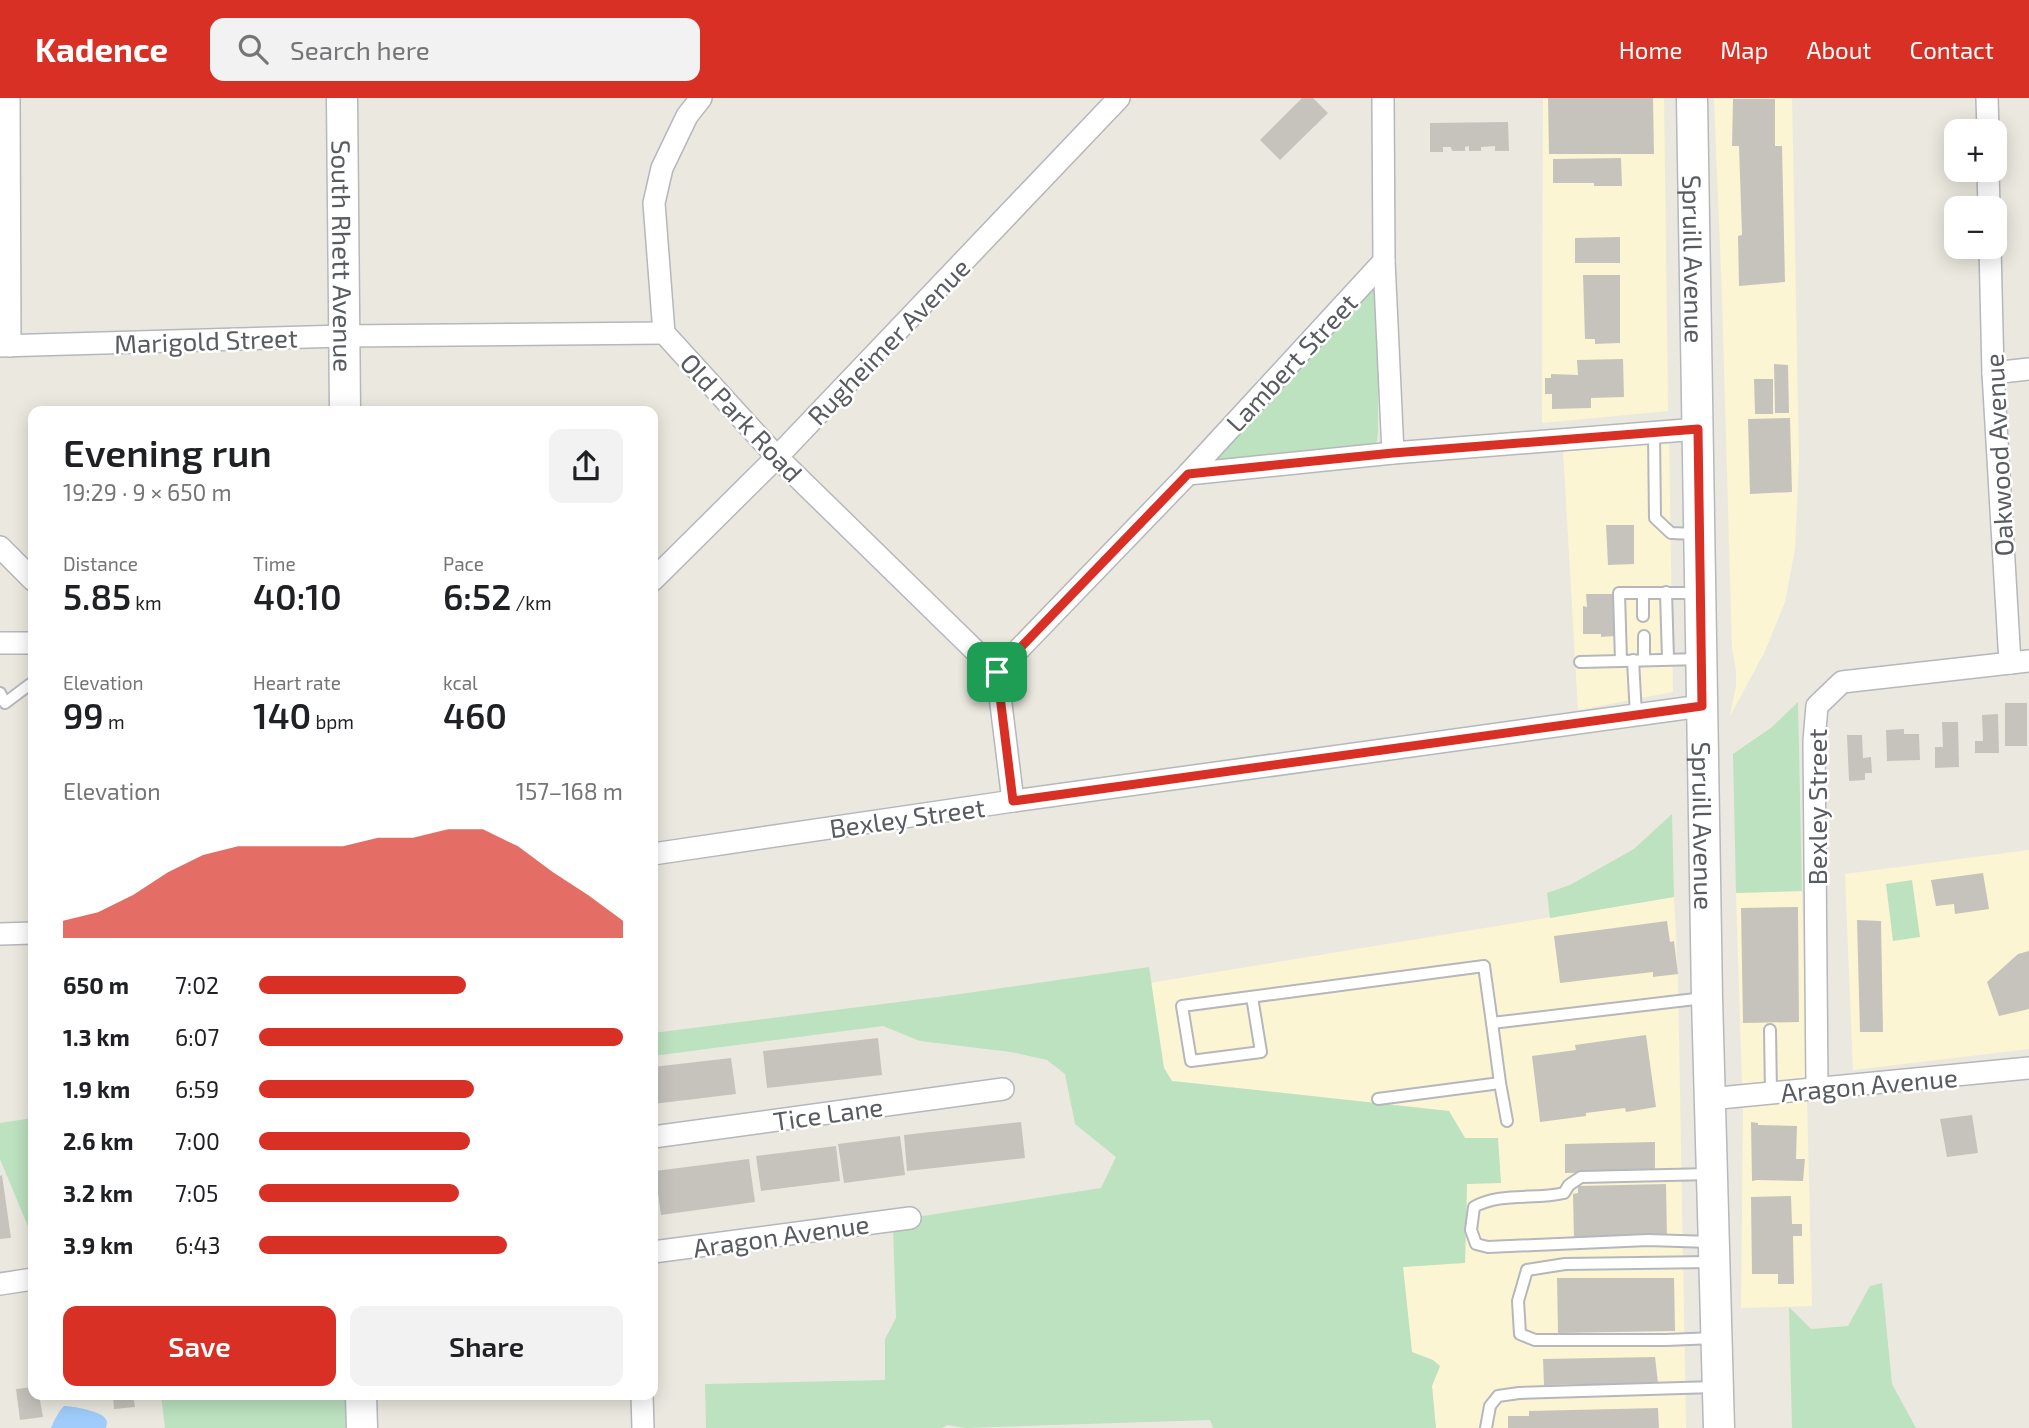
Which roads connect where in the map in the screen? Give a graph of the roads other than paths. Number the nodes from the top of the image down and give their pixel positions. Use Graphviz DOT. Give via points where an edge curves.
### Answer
graph roads {
  1 [pos="9,98"];
  2 [pos="342,98"];
  3 [pos="701,98"];
  4 [pos="1119,98"];
  5 [pos="1383,98"];
  6 [pos="1692,98"];
  7 [pos="1987,98"];
  8 [pos="1988,119"];
  9 [pos="1990,259"];
  10 [pos="1384,261"];
  11 [pos="664,333"];
  12 [pos="344,336"];
  13 [pos="5,346"];
  14 [pos="2029,369"];
  15 [pos="1993,373"];
  16 [pos="345,406"];
  17 [pos="1698,429"];
  18 [pos="1654,433"];
  19 [pos="1393,453"];
  20 [pos="777,457"];
  21 [pos="1188,474"];
  22 [pos="1699,534"];
  23 [pos="0,548"];
  24 [pos="28,575"];
  25 [pos="658,575"];
  26 [pos="1643,593"];
  27 [pos="1666,593"];
  28 [pos="1700,593"];
  29 [pos="1643,616"];
  30 [pos="1644,636"];
  31 [pos="0,643"];
  32 [pos="28,643"];
  33 [pos="1668,659"];
  34 [pos="1701,659"];
  35 [pos="1633,660"];
  36 [pos="1580,662"];
  37 [pos="2019,662"];
  38 [pos="997,672"];
  39 [pos="28,686"];
  40 [pos="0,693"];
  41 [pos="1702,706"];
  42 [pos="1636,715"];
  43 [pos="1013,801"];
  44 [pos="658,853"];
  45 [pos="28,933"];
  46 [pos="0,934"];
  47 [pos="1252,997"];
  48 [pos="1707,998"];
  49 [pos="1492,1023"];
  50 [pos="1770,1030"];
  51 [pos="2029,1068"];
  52 [pos="1500,1083"];
  53 [pos="1817,1088"];
  54 [pos="1003,1089"];
  55 [pos="1771,1093"];
  56 [pos="1378,1098"];
  57 [pos="1709,1099"];
  58 [pos="1507,1121"];
  59 [pos="658,1136"];
  60 [pos="1712,1174"];
  61 [pos="910,1218"];
  62 [pos="658,1251"];
  63 [pos="1714,1252"];
  64 [pos="28,1280"];
  65 [pos="0,1284"];
  66 [pos="1716,1338"];
  67 [pos="1717,1387"];
  68 [pos="361,1400"];
  69 [pos="642,1400"];
  70 [pos="362,1428"];
  71 [pos="643,1428"];
  72 [pos="1486,1428"];
  73 [pos="1718,1428"];
  1 -- 13 [label="street"];
  2 -- 12 [label="street, South Rhett Avenue"];
  3 -- 11 [label="street, Old Park Road" via="662,168 654,203"];
  4 -- 20 [label="street, Rugheimer Avenue"];
  5 -- 10 [label="street"];
  6 -- 17 [label="street, Spruill Avenue"];
  7 -- 8 [label="street"];
  9 -- 15 [label="street, Oakwood Avenue"];
  10 -- 19 [label="street"];
  10 -- 21 [label="street, Lambert Street"];
  11 -- 12 [label="street, Marigold Street"];
  11 -- 20 [label="street, Old Park Road"];
  12 -- 13 [label="street, Marigold Street"];
  12 -- 16 [label="street, South Rhett Avenue"];
  14 -- 15 [label="street"];
  15 -- 37 [label="street, Oakwood Avenue"];
  17 -- 18 [label="street"];
  17 -- 22 [label="street, Spruill Avenue"];
  18 -- 19 [label="street"];
  18 -- 22 [label="lane" via="1655,518 1671,533"];
  19 -- 21 [label="street"];
  20 -- 25 [label="street, Rugheimer Avenue"];
  20 -- 38 [label="street, Old Park Road"];
  21 -- 38 [label="street, Lambert Street"];
  22 -- 28 [label="street, Spruill Avenue"];
  23 -- 24 [label="street"];
  26 -- 27 [label="lane"];
  26 -- 29 [label="lane"];
  26 -- 35 [label="lane" via="1619,593"];
  27 -- 28 [label="lane"];
  27 -- 33 [label="lane"];
  28 -- 34 [label="street, Spruill Avenue"];
  30 -- 35 [label="lane"];
  31 -- 32 [label="street"];
  33 -- 34 [label="lane"];
  33 -- 35 [label="lane"];
  34 -- 41 [label="street, Spruill Avenue"];
  35 -- 36 [label="lane"];
  35 -- 42 [label="lane"];
  37 -- 53 [label="street, Bexley Street" via="1842,682 1817,706"];
  38 -- 43 [label="street"];
  39 -- 40 [label="lane" via="5,703"];
  41 -- 42 [label="street, Bexley Street"];
  41 -- 48 [label="street, Spruill Avenue"];
  42 -- 43 [label="street, Bexley Street"];
  43 -- 44 [label="street, Bexley Street"];
  45 -- 46 [label="street"];
  47 -- 47 [label="lane" via="1182,1006 1191,1061 1261,1052"];
  47 -- 49 [label="lane" via="1484,966"];
  48 -- 49 [label="lane"];
  48 -- 57 [label="street, Spruill Avenue"];
  49 -- 52 [label="lane"];
  50 -- 55 [label="lane"];
  51 -- 53 [label="street, Aragon Avenue"];
  52 -- 56 [label="lane"];
  52 -- 58 [label="lane"];
  53 -- 55 [label="street, Aragon Avenue"];
  54 -- 59 [label="street, Tice Lane"];
  55 -- 57 [label="street, Aragon Avenue"];
  57 -- 60 [label="street, Spruill Avenue"];
  60 -- 63 [label="street, Spruill Avenue"];
  60 -- 63 [label="lane" via="1581,1177 1564,1193 1486,1200 1474,1207 1471,1230 1476,1244 1488,1247 1648,1240"];
  61 -- 62 [label="street, Aragon Avenue"];
  63 -- 66 [label="street, Spruill Avenue"];
  63 -- 66 [label="lane" via="1527,1270 1518,1301 1520,1334 1535,1340"];
  64 -- 65 [label="street"];
  66 -- 67 [label="street, Spruill Avenue"];
  67 -- 72 [label="lane" via="1498,1396 1490,1406"];
  67 -- 73 [label="street, Spruill Avenue"];
  68 -- 70 [label="street"];
  69 -- 71 [label="street"];
}
